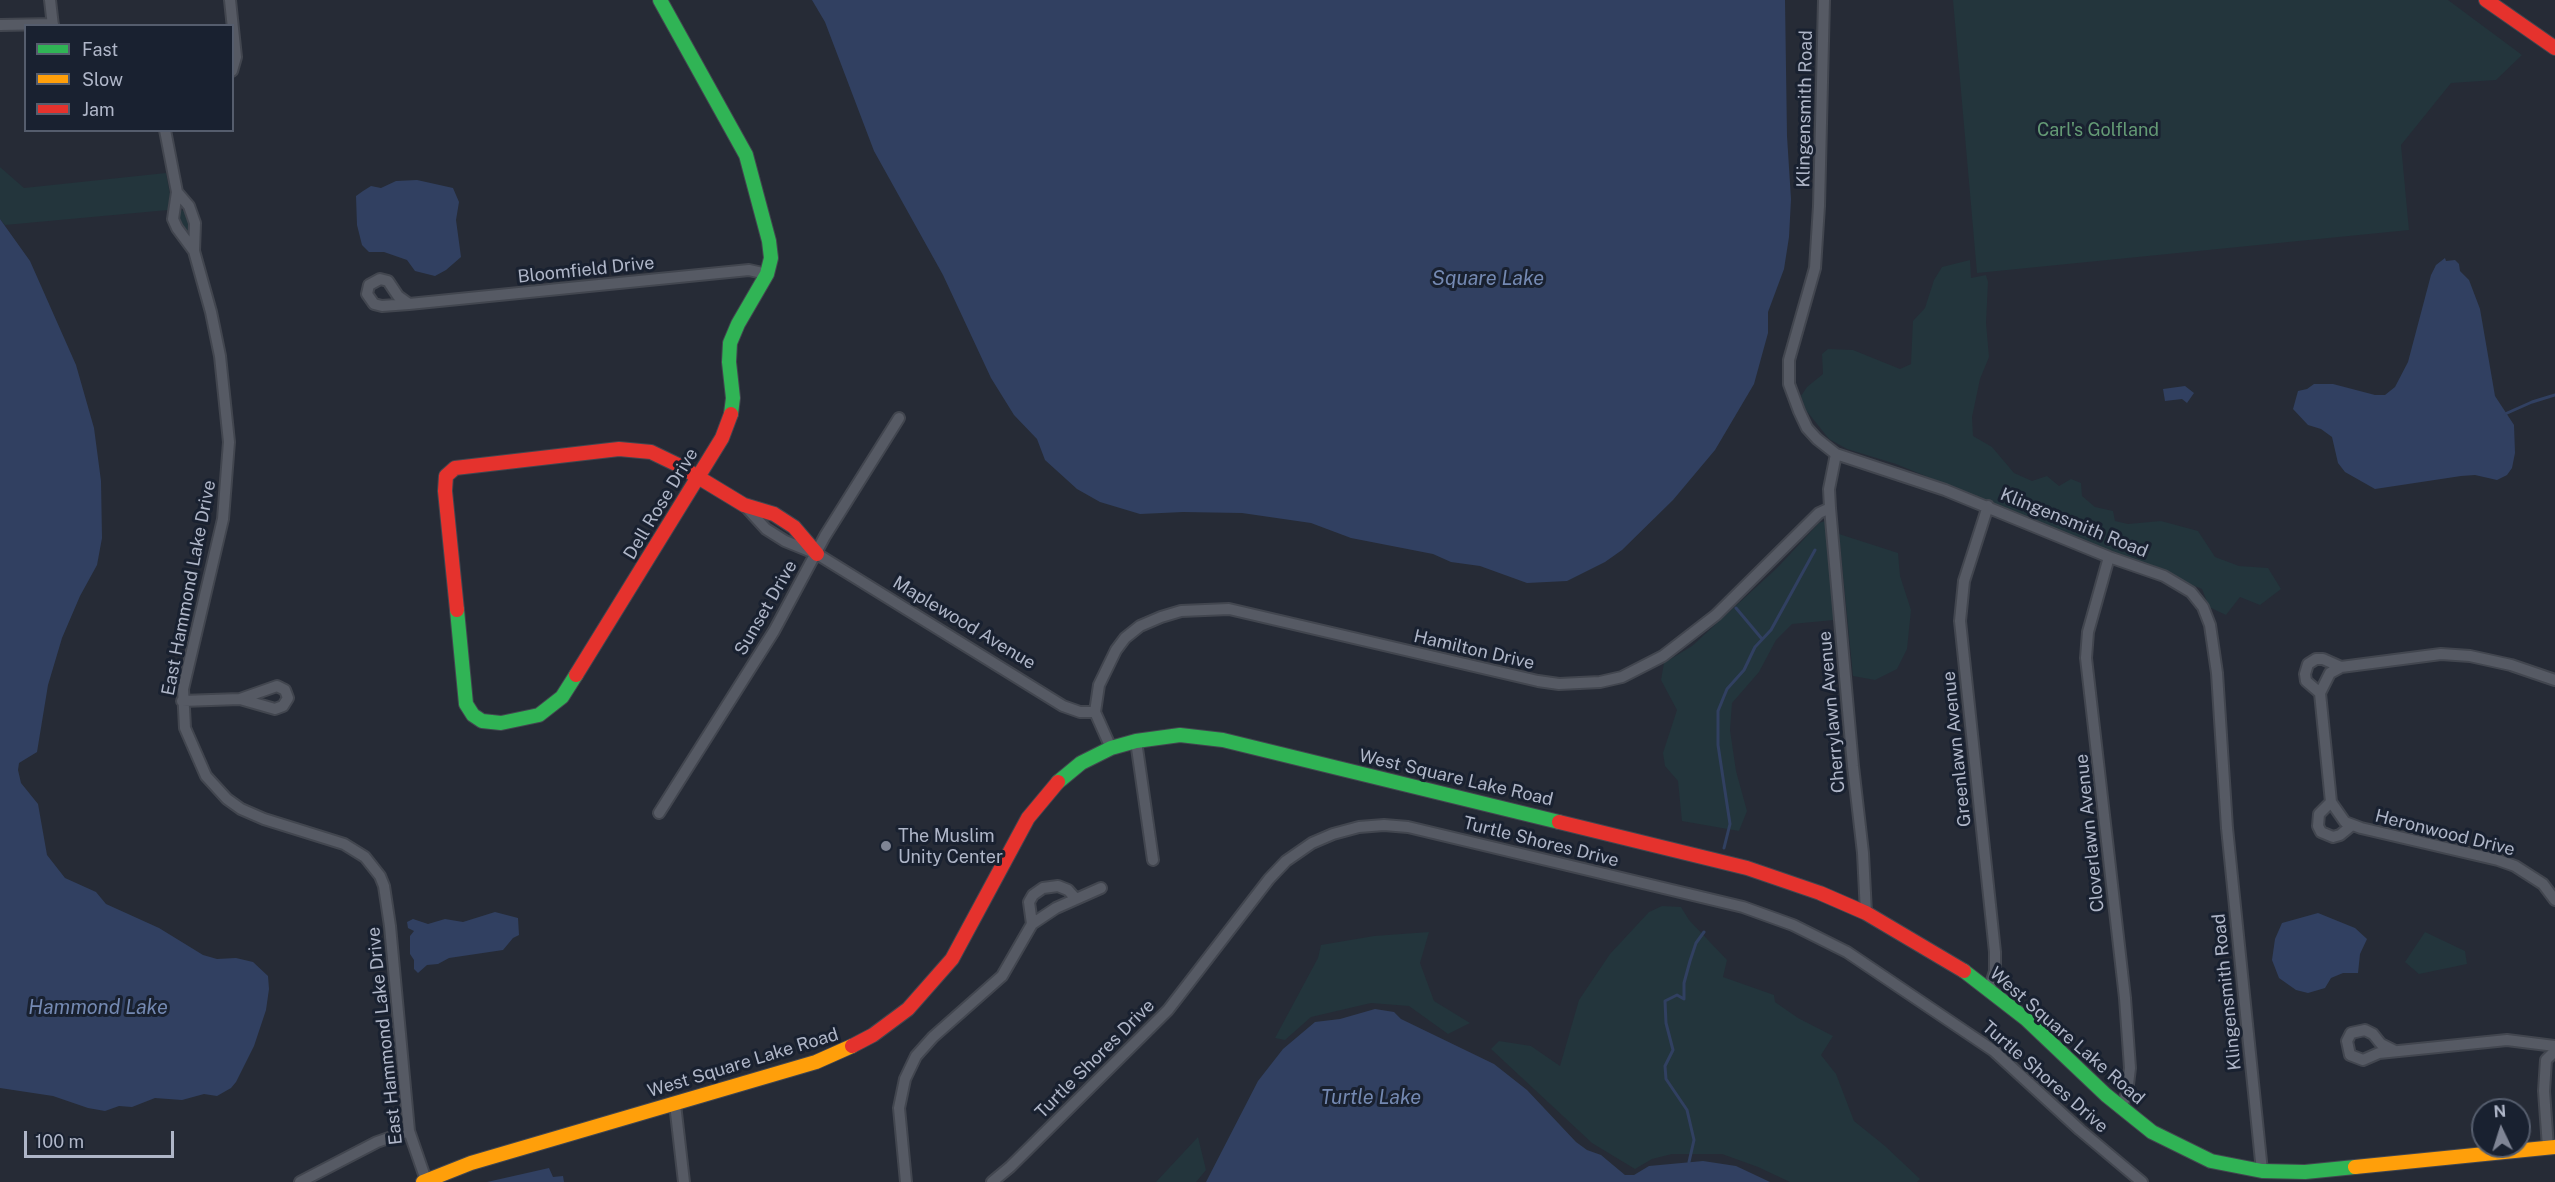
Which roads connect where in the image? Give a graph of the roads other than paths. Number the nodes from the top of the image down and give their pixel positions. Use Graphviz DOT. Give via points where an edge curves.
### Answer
graph roads {
  1 [pos="50,0"];
  2 [pos="230,0"];
  3 [pos="660,0"];
  4 [pos="1824,0"];
  5 [pos="2486,0"];
  6 [pos="53,24"];
  7 [pos="233,24"];
  8 [pos="0,25"];
  9 [pos="24,25"];
  10 [pos="234,38"];
  11 [pos="2555,48"];
  12 [pos="234,64"];
  13 [pos="165,132"];
  14 [pos="177,192"];
  15 [pos="194,251"];
  16 [pos="767,274"];
  17 [pos="409,304"];
  18 [pos="899,418"];
  19 [pos="1836,453"];
  20 [pos="450,472"];
  21 [pos="698,477"];
  22 [pos="1988,506"];
  23 [pos="1830,508"];
  24 [pos="817,554"];
  25 [pos="2109,557"];
  26 [pos="2341,667"];
  27 [pos="2555,680"];
  28 [pos="2320,693"];
  29 [pos="240,699"];
  30 [pos="182,701"];
  31 [pos="1095,712"];
  32 [pos="1136,741"];
  33 [pos="1111,748"];
  34 [pos="2331,802"];
  35 [pos="659,813"];
  36 [pos="2351,826"];
  37 [pos="1153,860"];
  38 [pos="1101,888"];
  39 [pos="1076,898"];
  40 [pos="2555,900"];
  41 [pos="1866,913"];
  42 [pos="1032,924"];
  43 [pos="1989,990"];
  44 [pos="2555,1046"];
  45 [pos="2395,1051"];
  46 [pos="2555,1051"];
  47 [pos="675,1104"];
  48 [pos="2121,1108"];
  49 [pos="409,1131"];
  50 [pos="2552,1147"];
  51 [pos="2262,1171"];
  52 [pos="424,1181"];
  53 [pos="300,1182"];
  54 [pos="684,1182"];
  55 [pos="906,1182"];
  56 [pos="992,1182"];
  57 [pos="2142,1182"];
  1 -- 6 [label="street"];
  2 -- 7 [label="street"];
  3 -- 16 [label="main road, Dell Rose Drive" via="746,155 769,241 771,258"];
  4 -- 19 [label="street, Klingensmith Road" via="1815,268 1789,360 1789,384 1807,428"];
  5 -- 11 [label="main road" via="2509,8"];
  8 -- 9 [label="street"];
  10 -- 12 [label="street"];
  13 -- 14 [label="street, East Hammond Lake Drive"];
  14 -- 15 [label="street, East Hammond Lake Drive" via="194,217"];
  14 -- 15 [label="street, East Hammond Lake Drive" via="175,223"];
  15 -- 30 [label="street, East Hammond Lake Drive" via="220,356 229,424 229,460 223,519"];
  16 -- 17 [label="street, Bloomfield Drive" via="749,270"];
  16 -- 21 [label="main road, Dell Rose Drive" via="730,343 731,415"];
  18 -- 24 [label="street, Sunset Drive"];
  19 -- 22 [label="street, Klingensmith Road"];
  19 -- 23 [label="street" via="1829,489"];
  20 -- 21 [label="main road, Maplewood Avenue" via="462,465 619,449 651,452"];
  20 -- 21 [label="main road, Dell Rose Drive" via="445,491 466,704 472,715 490,723 531,718 562,697"];
  21 -- 24 [label="main road, Maplewood Avenue" via="744,505 774,514 794,527"];
  22 -- 25 [label="street, Klingensmith Road"];
  22 -- 43 [label="street, Greenlawn Avenue" via="1964,581 1960,621 1995,952"];
  23 -- 31 [label="street, Hamilton Drive" via="1819,513 1716,615 1663,656 1622,677 1577,684 1538,681 1248,612 1204,608 1161,617 1125,638 1099,685"];
  23 -- 41 [label="street, Cherrylawn Avenue"];
  24 -- 31 [label="street, Maplewood Avenue" via="1063,706"];
  24 -- 35 [label="street, Sunset Drive" via="774,631"];
  25 -- 48 [label="street, Cloverlawn Avenue" via="2092,614 2086,658 2126,998 2130,1068"];
  25 -- 51 [label="street, Klingensmith Road" via="2178,582 2198,601 2210,625"];
  26 -- 27 [label="street" via="2441,654 2511,665"];
  26 -- 28 [label="street" via="2330,673"];
  26 -- 28 [label="street" via="2323,659 2308,664 2306,681"];
  28 -- 34 [label="street"];
  29 -- 30 [label="street"];
  30 -- 49 [label="street, East Hammond Lake Drive" via="185,728 197,759 211,783 227,799 264,819 344,844 365,857 380,876 402,1038"];
  31 -- 33 [label="street"];
  32 -- 33 [label="main road, West Square Lake Road"];
  32 -- 37 [label="street"];
  32 -- 41 [label="main road, West Square Lake Road" via="1180,735 1223,740 1747,868"];
  33 -- 47 [label="main road, West Square Lake Road" via="1066,775 1036,806 952,959 897,1018 838,1054"];
  34 -- 36 [label="street, Heronwood Drive"];
  34 -- 36 [label="street, Heronwood Drive" via="2319,814 2321,832 2333,837"];
  36 -- 40 [label="street, Heronwood Drive" via="2515,866 2542,884"];
  38 -- 39 [label="street"];
  39 -- 42 [label="street"];
  39 -- 42 [label="street" via="1058,886 1043,888 1029,902"];
  41 -- 43 [label="main road, West Square Lake Road"];
  42 -- 55 [label="street" via="1002,976 933,1037 910,1067 899,1108"];
  43 -- 48 [label="main road, West Square Lake Road" via="2026,1019"];
  44 -- 45 [label="street" via="2507,1040"];
  46 -- 50 [label="street" via="2546,1060 2544,1091"];
  47 -- 52 [label="main road, West Square Lake Road" via="471,1163"];
  47 -- 54 [label="street"];
  48 -- 51 [label="main road, West Square Lake Road" via="2152,1132 2211,1161"];
  49 -- 52 [label="street, East Hammond Lake Drive"];
  49 -- 53 [label="street" via="377,1142"];
  50 -- 51 [label="main road, West Square Lake Road" via="2305,1172"];
  56 -- 57 [label="street, Turtle Shores Drive" via="1168,1011 1286,861 1333,834 1384,825 1408,827 1743,907 1793,925 1897,984 1994,1051"];
}
